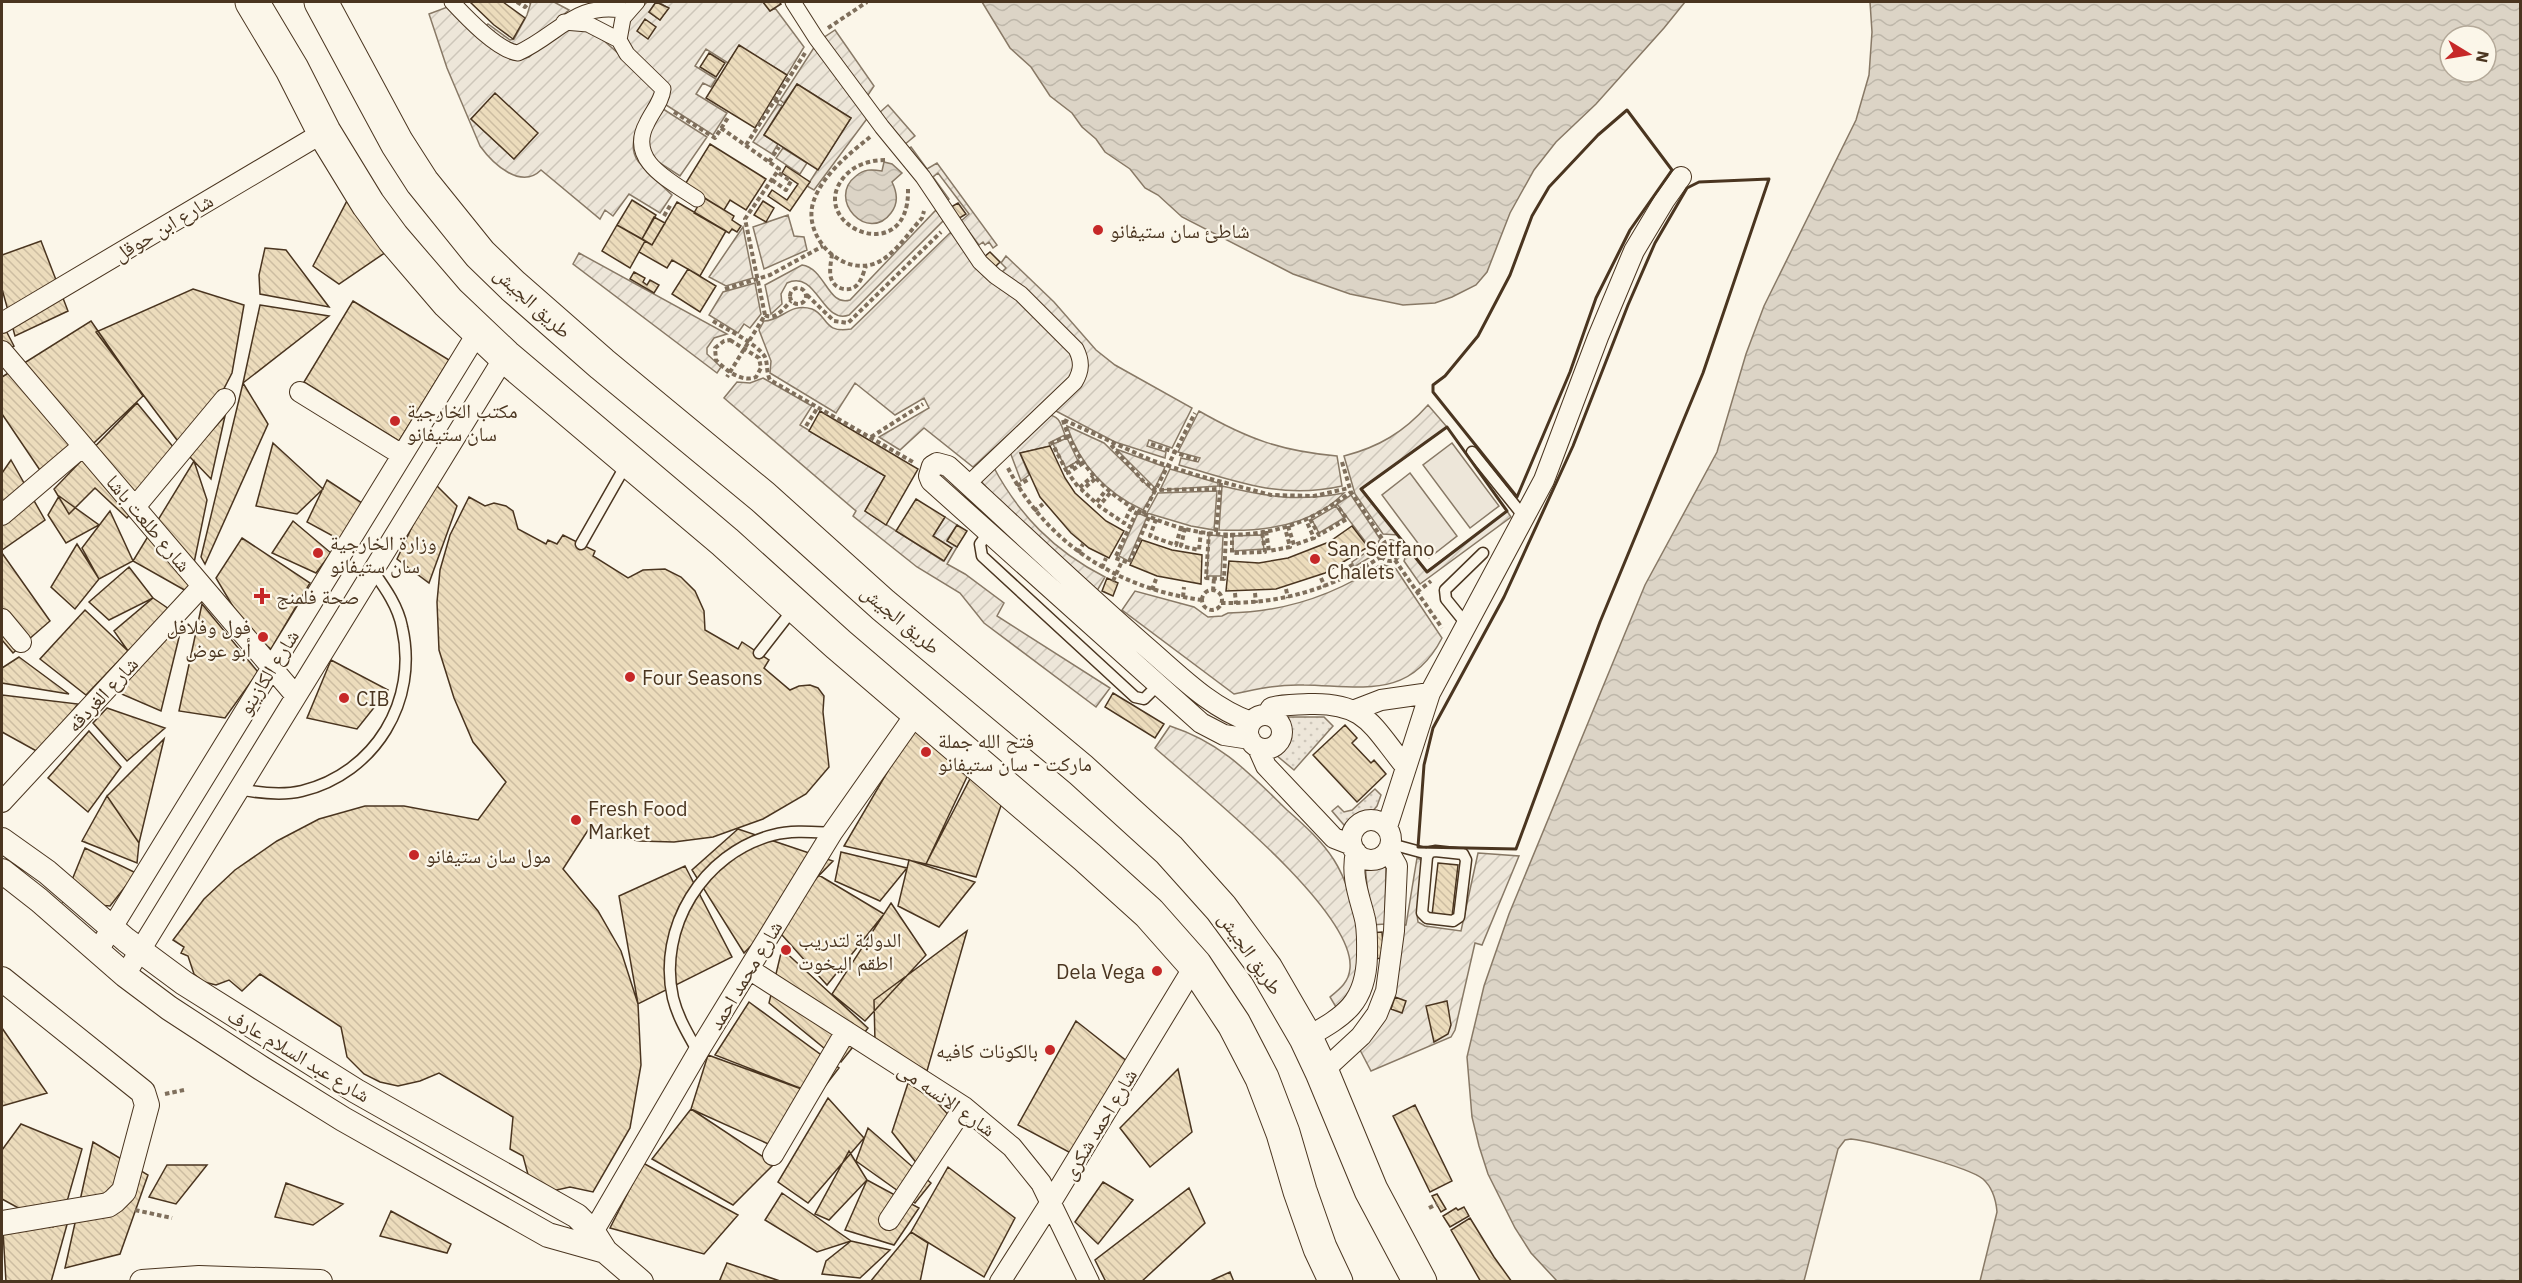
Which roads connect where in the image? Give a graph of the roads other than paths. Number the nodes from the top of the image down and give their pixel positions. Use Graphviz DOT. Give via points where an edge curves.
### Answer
graph roads {
  1 [pos="252,2"];
  2 [pos="321,2"];
  3 [pos="452,2"];
  4 [pos="793,2"];
  5 [pos="633,6"];
  6 [pos="564,22"];
  7 [pos="619,40"];
  8 [pos="324,132"];
  9 [pos="1681,177"];
  10 [pos="697,199"];
  11 [pos="2,323"];
  12 [pos="478,332"];
  13 [pos="2,351"];
  14 [pos="505,356"];
  15 [pos="300,392"];
  16 [pos="225,399"];
  17 [pos="83,446"];
  18 [pos="1472,452"];
  19 [pos="402,455"];
  20 [pos="629,460"];
  21 [pos="968,484"];
  22 [pos="135,507"];
  23 [pos="2,515"];
  24 [pos="1525,518"];
  25 [pos="581,544"];
  26 [pos="1483,553"];
  27 [pos="373,571"];
  28 [pos="202,586"];
  29 [pos="796,607"];
  30 [pos="2,619"];
  31 [pos="1468,626"];
  32 [pos="21,642"];
  33 [pos="759,653"];
  34 [pos="271,667"];
  35 [pos="1430,693"];
  36 [pos="296,696"];
  37 [pos="1355,711"];
  38 [pos="918,712"];
  39 [pos="1257,731"];
  40 [pos="1405,766"];
  41 [pos="239,789"];
  42 [pos="2,802"];
  43 [pos="832,833"];
  44 [pos="2,840"];
  45 [pos="1388,840"];
  46 [pos="1354,848"];
  47 [pos="1428,854"];
  48 [pos="2,871"];
  49 [pos="1394,927"];
  50 [pos="112,928"];
  51 [pos="1367,928"];
  52 [pos="140,951"];
  53 [pos="97,952"];
  54 [pos="1195,965"];
  55 [pos="1367,967"];
  56 [pos="1390,968"];
  57 [pos="749,969"];
  58 [pos="125,975"];
  59 [pos="2,979"];
  60 [pos="846,1032"];
  61 [pos="1306,1038"];
  62 [pos="699,1052"];
  63 [pos="1322,1072"];
  64 [pos="964,1107"];
  65 [pos="773,1155"];
  66 [pos="1051,1202"];
  67 [pos="889,1220"];
  68 [pos="2,1223"];
  69 [pos="595,1243"];
  70 [pos="243,1280"];
  71 [pos="142,1281"];
  72 [pos="320,1281"];
  73 [pos="641,1281"];
  74 [pos="1000,1281"];
  75 [pos="1089,1281"];
  76 [pos="1335,1281"];
  77 [pos="1420,1281"];
  1 -- 8 [label="highway"];
  2 -- 61 [label="highway, طريق الجيش" via="397,143 422,182 480,254 602,364 763,497 883,605 1141,823 1196,879 1245,939"];
  3 -- 6 [label="street" via="512,52 523,51"];
  4 -- 21 [label="street" via="987,269 1021,294 1079,355 1081,369 1075,382"];
  5 -- 6 [label="street" via="590,8"];
  5 -- 7 [label="street" via="623,18"];
  6 -- 7 [label="street" via="588,24"];
  7 -- 10 [label="street" via="627,54 661,85 663,93 642,132 644,157 653,168"];
  8 -- 11 [label="street, شارع ابن حوقل"];
  8 -- 12 [label="highway" via="393,238"];
  9 -- 24 [label="street" via="1648,226 1622,279 1544,480"];
  12 -- 14 [label="highway"];
  12 -- 19 [label="street, شارع الكازينو"];
  13 -- 17 [label="street, شارع طلعت باشا"];
  14 -- 20 [label="highway"];
  14 -- 27 [label="street, شارع الكازينو"];
  15 -- 19 [label="street"];
  16 -- 22 [label="street"];
  17 -- 22 [label="street, شارع طلعت باشا"];
  17 -- 23 [label="street"];
  18 -- 24 [label="lane"];
  19 -- 34 [label="street, شارع الكازينو"];
  20 -- 25 [label="lane"];
  20 -- 29 [label="highway"];
  21 -- 39 [label="street" via="1096,604 1200,693"];
  21 -- 39 [label="street" via="943,464 937,463 929,471 930,481 1212,730 1234,738"];
  22 -- 28 [label="street, شارع طلعت باشا"];
  24 -- 31 [label="street"];
  26 -- 31 [label="lane" via="1445,590 1446,599"];
  27 -- 36 [label="street, شارع الكازينو"];
  27 -- 41 [label="lane" via="391,596 407,656 404,687 394,717 378,744 356,766 300,792 269,794"];
  28 -- 34 [label="street, شارع طلعت باشا"];
  28 -- 42 [label="street, شارع الغردقه"];
  29 -- 33 [label="lane"];
  29 -- 38 [label="highway"];
  30 -- 32 [label="street"];
  31 -- 35 [label="street"];
  34 -- 36 [label="street, شارع طلعت باشا"];
  34 -- 50 [label="street, شارع الكازينو"];
  35 -- 37 [label="street" via="1381,700"];
  35 -- 40 [label="street"];
  36 -- 41 [label="street, شارع الكازينو"];
  37 -- 39 [label="street" via="1341,705 1282,705 1271,708"];
  37 -- 40 [label="street"];
  38 -- 43 [label="street, شارع محمد احمد"];
  38 -- 54 [label="highway" via="1149,913"];
  39 -- 46 [label="street" via="1266,766 1334,838"];
  40 -- 45 [label="street"];
  41 -- 52 [label="street, شارع الكازينو"];
  43 -- 57 [label="street, شارع محمد احمد"];
  43 -- 62 [label="lane" via="772,835 744,846 719,862 688,901 674,938 670,968 673,998 683,1026"];
  44 -- 50 [label="street, شارع عبد السلام عارف" via="47,872"];
  45 -- 46 [label="street" via="1376,859 1369,859"];
  45 -- 46 [label="street" via="1374,820 1359,824 1354,830"];
  45 -- 47 [label="lane"];
  45 -- 49 [label="street" via="1397,866"];
  46 -- 51 [label="street" via="1354,880"];
  47 -- 47 [label="lane" via="1422,913 1427,918 1453,921 1459,917 1465,856 1435,851"];
  48 -- 53 [label="street, شارع عبد السلام عارف"];
  49 -- 51 [label="street"];
  49 -- 56 [label="street"];
  50 -- 52 [label="street, شارع عبد السلام عارف"];
  50 -- 53 [label="street, شارع الكازينو"];
  51 -- 55 [label="street"];
  52 -- 58 [label="street, شارع الكازينو"];
  52 -- 69 [label="street, شارع عبد السلام عارف" via="356,1091 560,1204 578,1216"];
  53 -- 58 [label="street, شارع عبد السلام عارف"];
  54 -- 66 [label="street, شارع احمد شكرى"];
  54 -- 76 [label="highway" via="1234,1024 1262,1077 1320,1248"];
  55 -- 56 [label="street"];
  55 -- 61 [label="street" via="1353,1005"];
  56 -- 63 [label="street" via="1384,997 1371,1025"];
  57 -- 60 [label="street, شارع الانسه مى"];
  57 -- 62 [label="street, شارع محمد احمد"];
  58 -- 69 [label="street, شارع عبد السلام عارف" via="214,1039 343,1119 548,1235"];
  59 -- 68 [label="street" via="146,1098 146,1111 120,1197 108,1204"];
  60 -- 64 [label="street, شارع الانسه مى"];
  60 -- 65 [label="street"];
  61 -- 63 [label="highway, طريق الجيش"];
  62 -- 69 [label="street, شارع محمد احمد"];
  63 -- 77 [label="highway, طريق الجيش" via="1371,1191"];
  64 -- 66 [label="street, شارع الانسه مى" via="1028,1164"];
  64 -- 67 [label="street"];
  66 -- 74 [label="street, شارع احمد شكرى"];
  66 -- 75 [label="street, شارع الانسه مى"];
  69 -- 73 [label="street, شارع عبد السلام عارف"];
  70 -- 71 [label="street"];
  70 -- 72 [label="street"];
}
